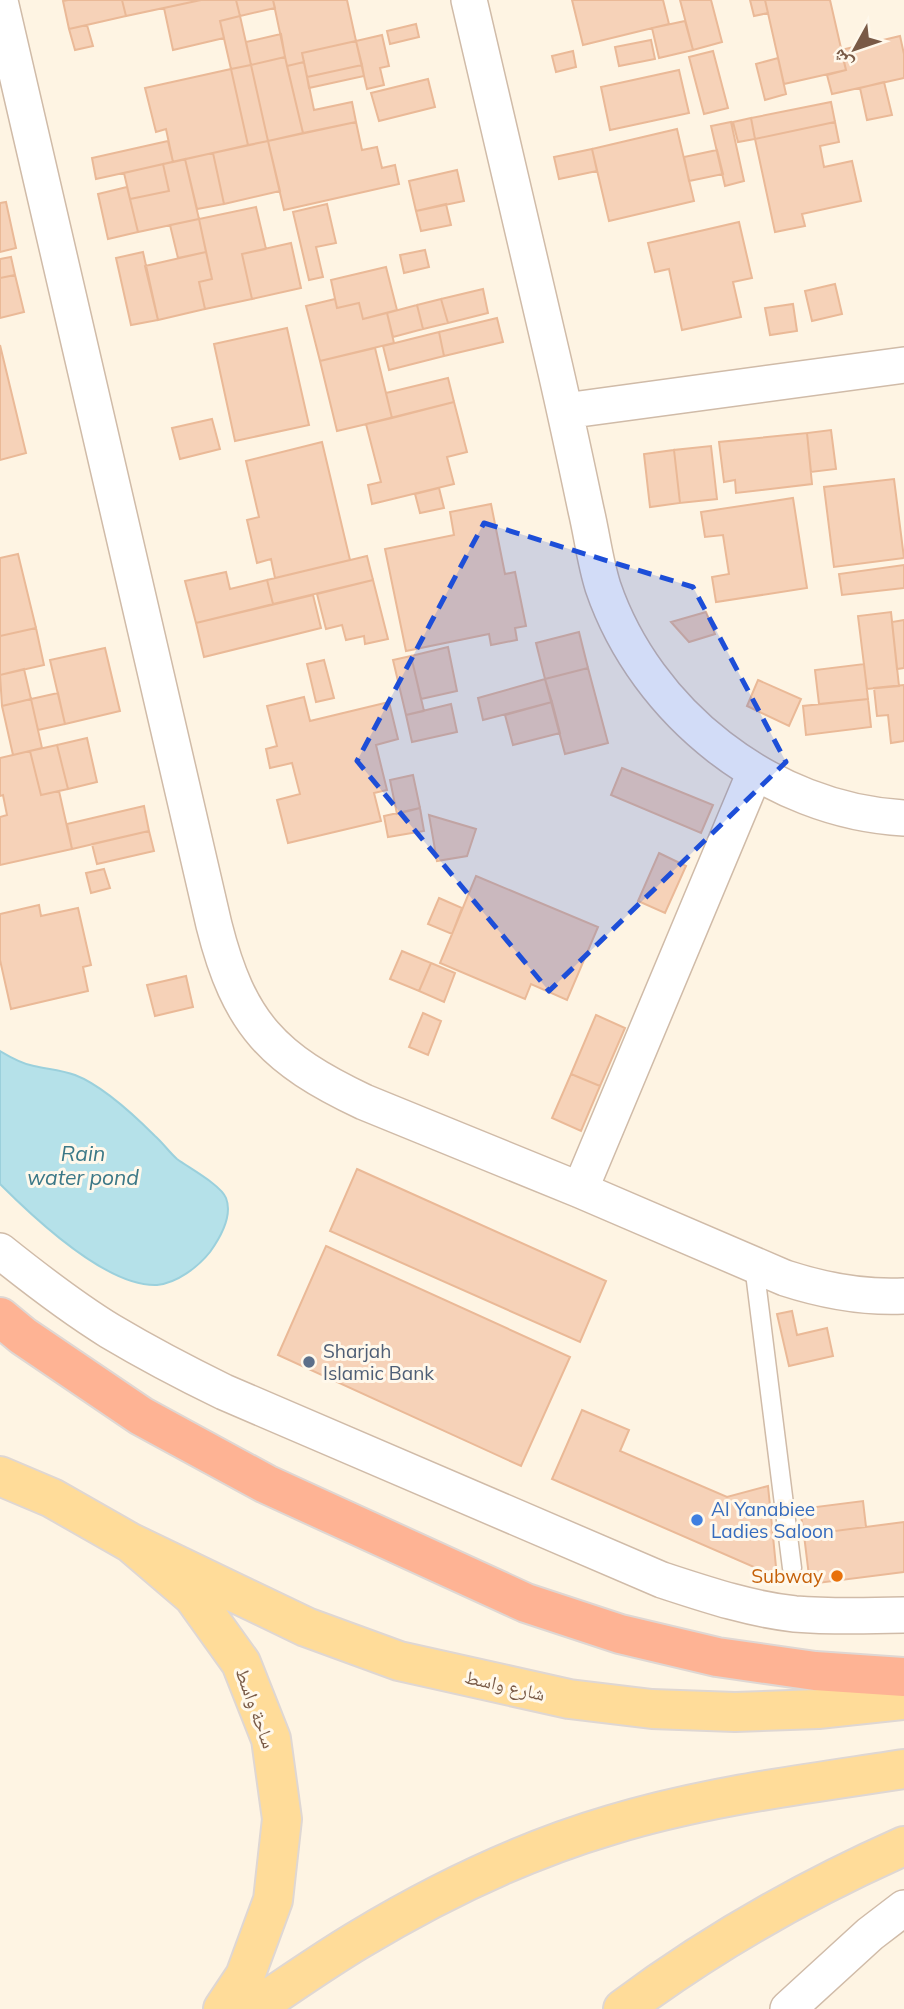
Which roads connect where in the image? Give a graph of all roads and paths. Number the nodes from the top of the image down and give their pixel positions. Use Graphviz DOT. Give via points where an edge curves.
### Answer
graph roads {
  1 [pos="469,0"];
  2 [pos="0,1"];
  3 [pos="5,44"];
  4 [pos="904,365"];
  5 [pos="565,411"];
  6 [pos="755,772"];
  7 [pos="904,818"];
  8 [pos="580,1190"];
  9 [pos="0,1251"];
  10 [pos="754,1265"];
  11 [pos="904,1276"];
  12 [pos="904,1296"];
  13 [pos="0,1317"];
  14 [pos="0,1476"];
  15 [pos="131,1543"];
  16 [pos="792,1567"];
  17 [pos="904,1615"];
  18 [pos="904,1677"];
  19 [pos="904,1700"];
  20 [pos="904,1769"];
  21 [pos="904,1846"];
  22 [pos="904,1908"];
  23 [pos="223,2009"];
  24 [pos="253,2009"];
  25 [pos="623,2009"];
  26 [pos="788,2009"];
  1 -- 5 [label="street"];
  2 -- 3 [label="street"];
  3 -- 8 [label="street" via="223,959 235,991 274,1046 330,1086"];
  4 -- 5 [label="street"];
  5 -- 6 [label="street" via="603,586 622,631 679,710 715,744"];
  6 -- 7 [label="street" via="841,808"];
  6 -- 8 [label="street"];
  8 -- 10 [label="street"];
  9 -- 17 [label="street" via="68,1303 168,1365 662,1580 728,1601 793,1614"];
  10 -- 11 [label="street"];
  10 -- 12 [label="street" via="818,1289"];
  10 -- 16 [label="lane"];
  13 -- 18 [label="highway" via="141,1416 278,1489 526,1602 620,1634 717,1657"];
  14 -- 15 [label="main road, ساحة واسط" via="52,1498"];
  15 -- 19 [label="main road, شارع واسط" via="306,1627 399,1661 569,1699 735,1712"];
  15 -- 23 [label="main road, ساحة واسط" via="193,1597 241,1662 271,1739 282,1819 273,1900 245,1976"];
  20 -- 24 [label="main road" via="700,1802 611,1825 524,1856 439,1894"];
  21 -- 25 [label="main road" via="784,1905"];
  22 -- 26 [label="street"];
}
